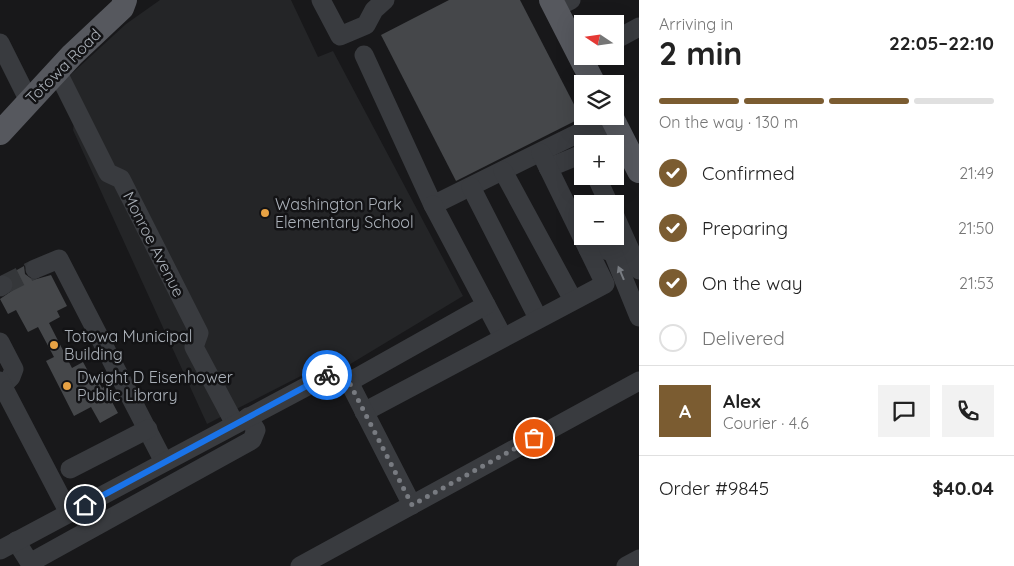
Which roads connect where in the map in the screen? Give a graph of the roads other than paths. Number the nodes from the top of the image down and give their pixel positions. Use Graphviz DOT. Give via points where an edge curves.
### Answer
graph roads {
  1 [pos="321,0"];
  2 [pos="386,0"];
  3 [pos="126,3"];
  4 [pos="559,3"];
  5 [pos="639,27"];
  6 [pos="624,35"];
  7 [pos="574,38"];
  8 [pos="0,43"];
  9 [pos="364,55"];
  10 [pos="57,71"];
  11 [pos="29,101"];
  12 [pos="608,125"];
  13 [pos="616,125"];
  14 [pos="0,133"];
  15 [pos="574,155"];
  16 [pos="544,160"];
  17 [pos="503,171"];
  18 [pos="639,171"];
  19 [pos="471,187"];
  20 [pos="433,205"];
  21 [pos="624,236"];
  22 [pos="588,249"];
  23 [pos="35,269"];
  24 [pos="639,270"];
  25 [pos="573,300"];
  26 [pos="486,305"];
  27 [pos="538,318"];
  28 [pos="639,318"];
  29 [pos="503,337"];
  30 [pos="0,342"];
  31 [pos="5,379"];
  32 [pos="639,381"];
  33 [pos="349,382"];
  34 [pos="364,412"];
  35 [pos="241,420"];
  36 [pos="148,430"];
  37 [pos="164,462"];
  38 [pos="70,469"];
  39 [pos="133,479"];
  40 [pos="145,499"];
  41 [pos="412,505"];
  42 [pos="69,513"];
  43 [pos="8,546"];
  44 [pos="639,559"];
  45 [pos="300,566"];
  46 [pos="626,566"];
  1 -- 2 [label="street" via="340,36 366,25 374,10"];
  3 -- 10 [label="main road, Totowa Road"];
  4 -- 7 [label="main road"];
  5 -- 6 [label="street"];
  8 -- 11 [label="street"];
  9 -- 20 [label="street"];
  10 -- 11 [label="main road, Totowa Road"];
  10 -- 35 [label="street, Monroe Avenue" via="108,172 121,178 199,333 194,347"];
  11 -- 14 [label="main road, Totowa Road"];
  12 -- 16 [label="street"];
  13 -- 18 [label="main road"];
  15 -- 16 [label="street"];
  16 -- 17 [label="street"];
  16 -- 22 [label="street"];
  17 -- 19 [label="street"];
  17 -- 25 [label="street"];
  19 -- 20 [label="street"];
  19 -- 27 [label="street"];
  20 -- 26 [label="street"];
  21 -- 24 [label="street"];
  22 -- 25 [label="street" via="605,284"];
  28 -- 22 [label="street, one-way" via="613,253 600,246"];
  23 -- 36 [label="street" via="59,259"];
  25 -- 27 [label="street"];
  26 -- 29 [label="street"];
  26 -- 33 [label="street"];
  27 -- 29 [label="street"];
  29 -- 34 [label="street"];
  30 -- 31 [label="street"];
  31 -- 42 [label="street"];
  32 -- 41 [label="street"];
  33 -- 34 [label="street"];
  33 -- 35 [label="street" via="342,376 330,374"];
  34 -- 41 [label="street"];
  35 -- 37 [label="street"];
  35 -- 40 [label="street, Monroe Avenue" via="256,430 252,440"];
  36 -- 37 [label="street"];
  36 -- 38 [label="street"];
  37 -- 39 [label="street"];
  39 -- 40 [label="street"];
  39 -- 42 [label="street"];
  40 -- 43 [label="street" via="35,560 28,560"];
  41 -- 45 [label="street"];
  42 -- 43 [label="street"];
  44 -- 46 [label="street"];
}
